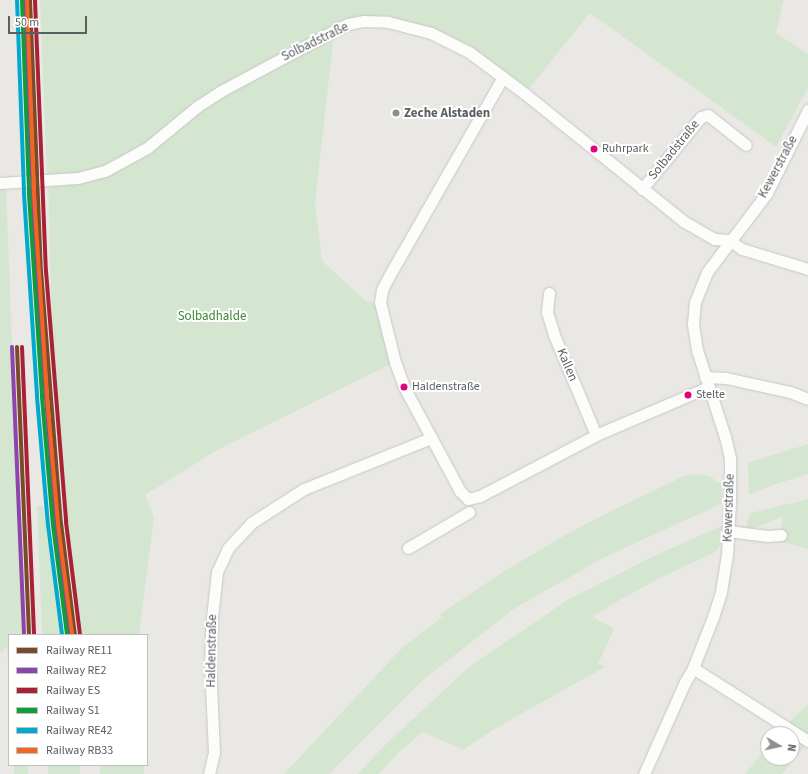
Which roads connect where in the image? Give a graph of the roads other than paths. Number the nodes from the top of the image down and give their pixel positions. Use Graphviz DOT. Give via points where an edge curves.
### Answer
graph roads {
  1 [pos="503,77"];
  2 [pos="808,110"];
  3 [pos="746,145"];
  4 [pos="0,182"];
  5 [pos="642,189"];
  6 [pos="729,240"];
  7 [pos="808,269"];
  8 [pos="549,293"];
  9 [pos="706,382"];
  10 [pos="808,399"];
  11 [pos="596,435"];
  12 [pos="431,438"];
  13 [pos="469,512"];
  14 [pos="728,531"];
  15 [pos="781,535"];
  16 [pos="408,548"];
  17 [pos="693,668"];
  18 [pos="808,741"];
  19 [pos="209,774"];
  20 [pos="644,774"];
  1 -- 4 [label="street, Solbadstraße" via="454,43 426,31 388,22 364,21 348,24 221,91 198,106 156,142 105,171 64,179"];
  1 -- 5 [label="street, Solbadstraße"];
  1 -- 12 [label="street" via="391,271 381,295 382,316 395,362 408,395"];
  2 -- 6 [label="street, Kewerstraße" via="767,193"];
  3 -- 5 [label="street, Solbadstraße" via="708,115 701,117"];
  5 -- 6 [label="street, Solbadstraße" via="694,228 714,239"];
  6 -- 7 [label="street" via="742,249"];
  6 -- 9 [label="street, Kewerstraße" via="704,276 694,307 694,338"];
  8 -- 11 [label="street, Kallen" via="547,312 554,335"];
  9 -- 10 [label="street" via="726,378"];
  9 -- 11 [label="street"];
  9 -- 14 [label="street, Kewerstraße" via="730,458"];
  11 -- 12 [label="street" via="480,496 468,499 460,491"];
  12 -- 19 [label="street, Haldenstraße" via="304,489 251,523 232,542 220,562 214,594 210,646 214,752"];
  13 -- 16 [label="street"];
  14 -- 15 [label="street"];
  14 -- 17 [label="street, Kewerstraße" via="720,596"];
  17 -- 18 [label="street"];
  17 -- 20 [label="street, Kewerstraße"];
}
